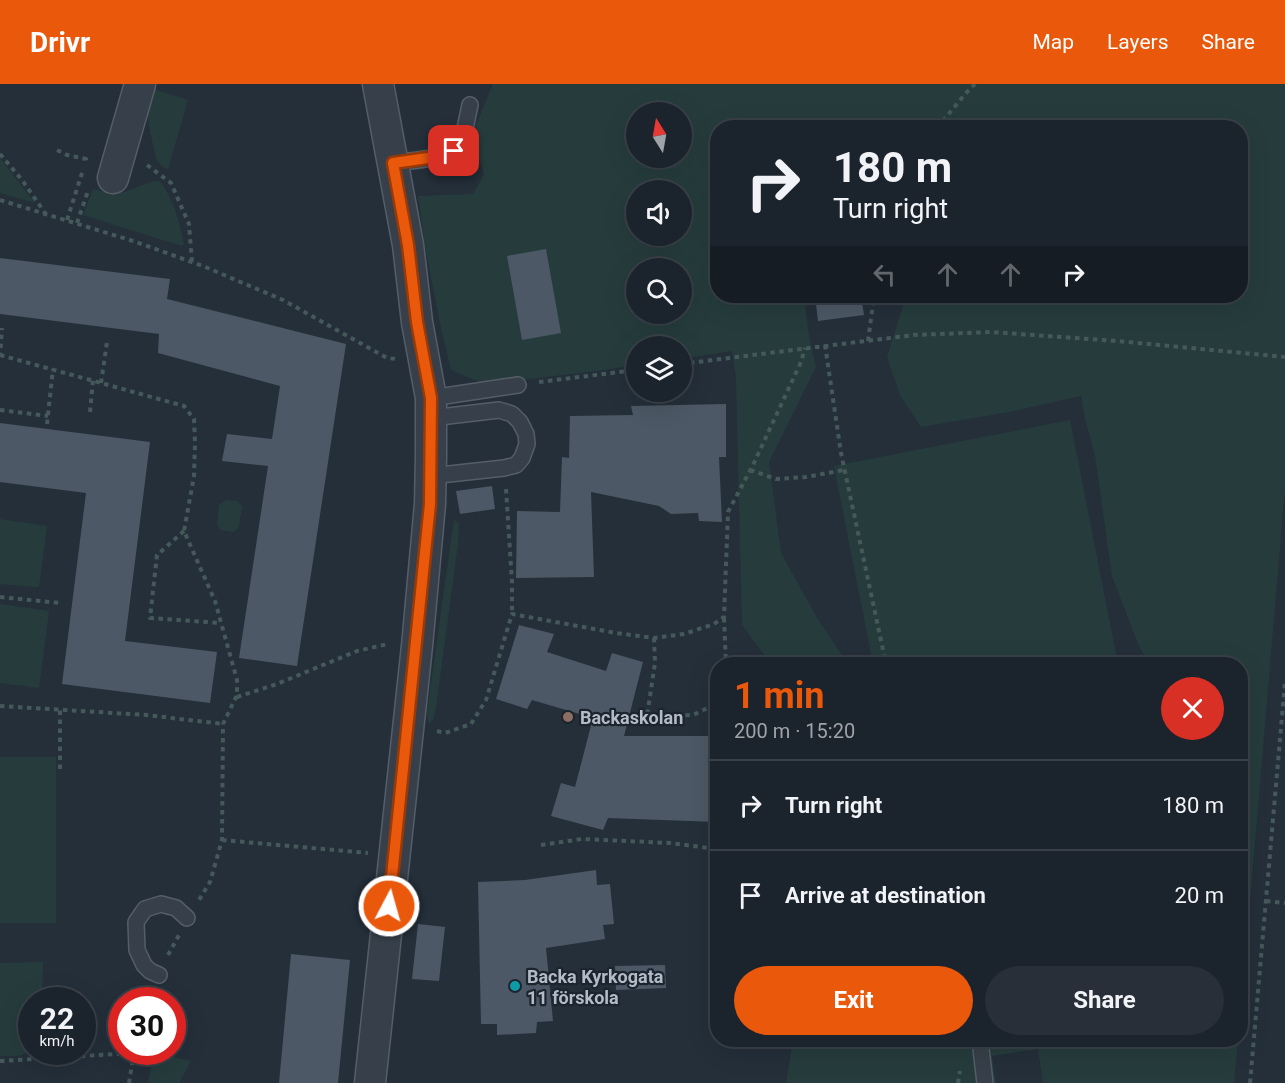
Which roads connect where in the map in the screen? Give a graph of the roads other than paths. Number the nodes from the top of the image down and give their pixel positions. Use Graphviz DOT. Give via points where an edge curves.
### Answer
graph roads {
  1 [pos="140,84"];
  2 [pos="378,84"];
  3 [pos="470,105"];
  4 [pos="393,163"];
  5 [pos="114,178"];
  6 [pos="518,385"];
  7 [pos="431,408"];
  8 [pos="431,476"];
  9 [pos="188,918"];
  10 [pos="159,975"];
  11 [pos="981,1047"];
  12 [pos="370,1083"];
  13 [pos="985,1083"];
  1 -- 5 [label="street"];
  2 -- 4 [label="street"];
  3 -- 4 [label="lane" via="461,141 454,151"];
  4 -- 7 [label="street"];
  6 -- 7 [label="lane"];
  7 -- 8 [label="street"];
  7 -- 8 [label="lane" via="499,410 512,414 520,422 527,444 516,465"];
  8 -- 12 [label="street" via="417,646"];
  9 -- 10 [label="lane" via="176,908 161,904 145,909 136,922 137,950 144,965"];
  11 -- 13 [label="lane"];
}
